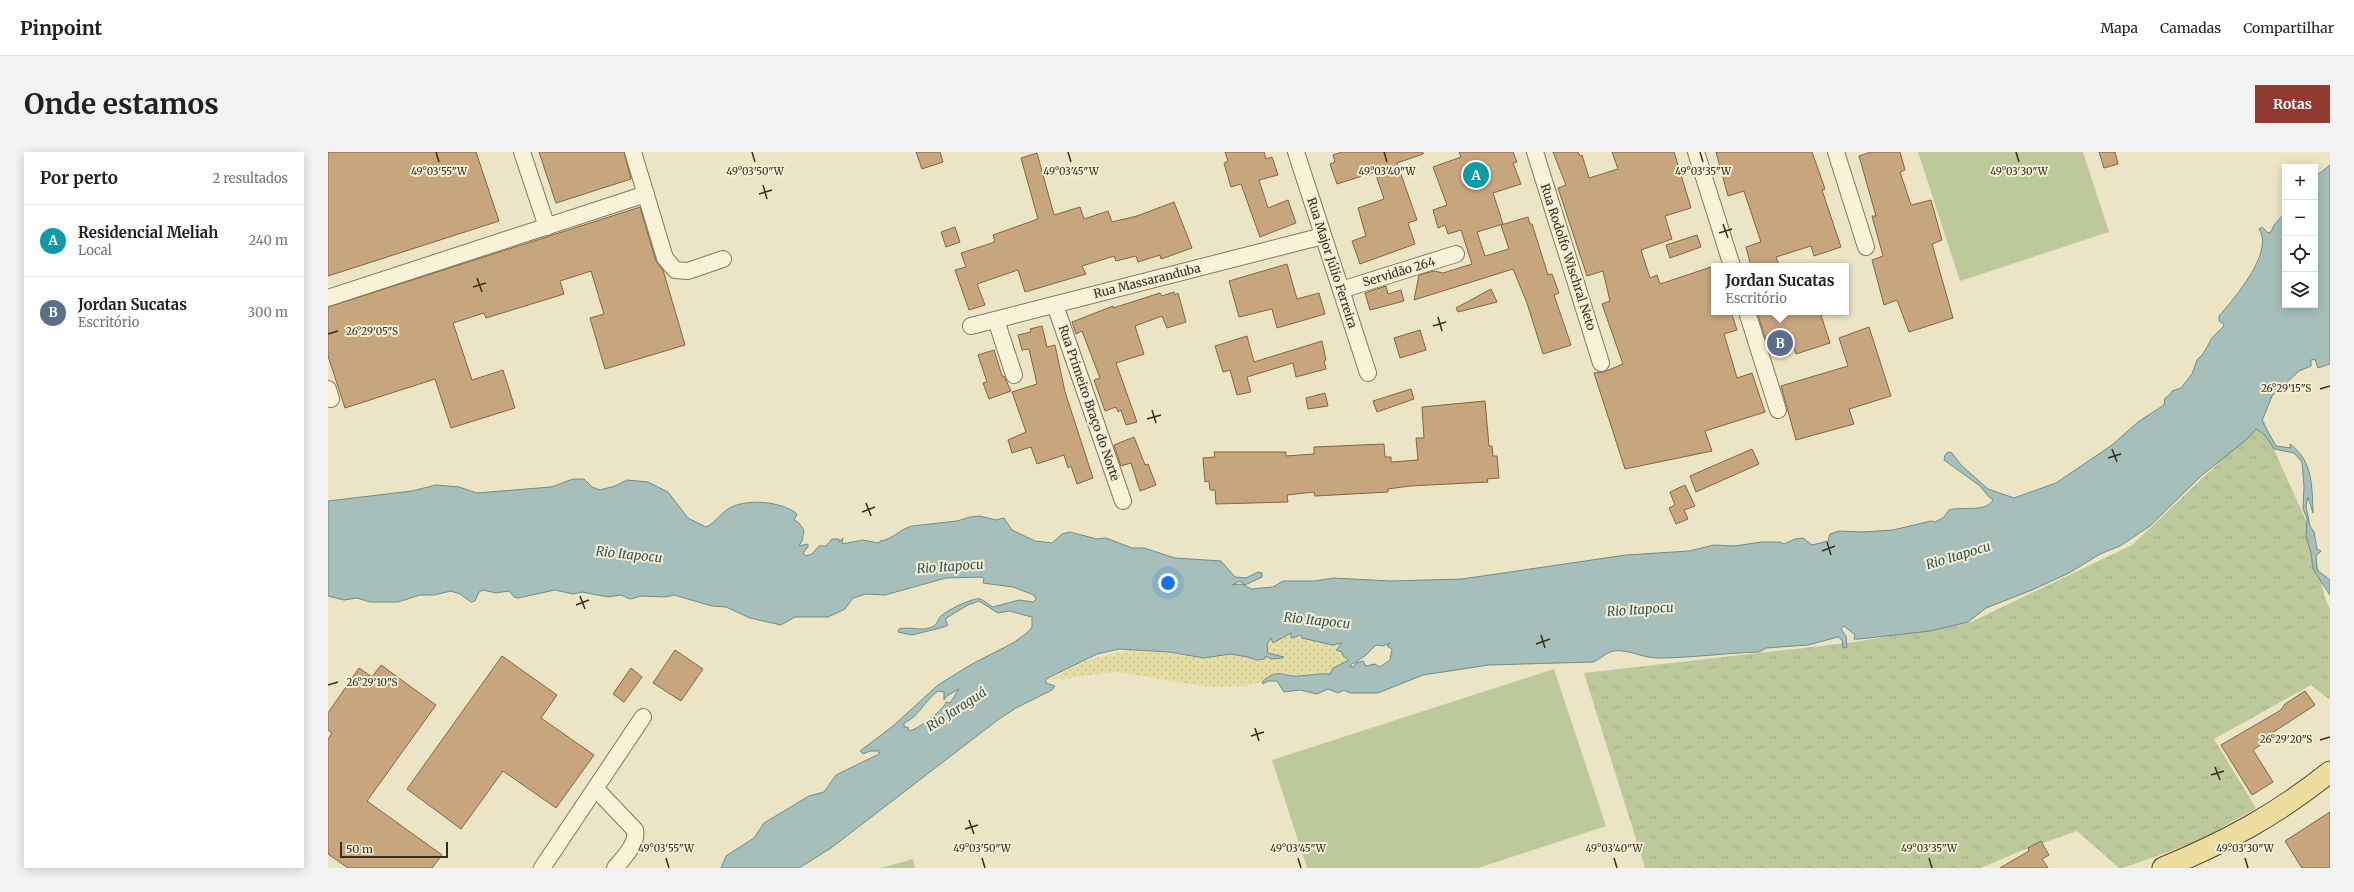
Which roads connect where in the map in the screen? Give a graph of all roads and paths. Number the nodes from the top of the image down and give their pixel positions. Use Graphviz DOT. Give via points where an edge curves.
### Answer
graph roads {
  1 [pos="522,152"];
  2 [pos="633,152"];
  3 [pos="1296,152"];
  4 [pos="1535,152"];
  5 [pos="1696,152"];
  6 [pos="1836,152"];
  7 [pos="646,194"];
  8 [pos="547,226"];
  9 [pos="1323,236"];
  10 [pos="1866,247"];
  11 [pos="1456,254"];
  12 [pos="723,259"];
  13 [pos="1731,263"];
  14 [pos="1341,290"];
  15 [pos="328,298"];
  16 [pos="1055,304"];
  17 [pos="1748,315"];
  18 [pos="996,320"];
  19 [pos="971,326"];
  20 [pos="1601,363"];
  21 [pos="1368,373"];
  22 [pos="1014,375"];
  23 [pos="1778,410"];
  24 [pos="1123,501"];
  25 [pos="643,718"];
  26 [pos="2330,772"];
  27 [pos="596,788"];
  28 [pos="542,868"];
  29 [pos="615,868"];
  30 [pos="2163,868"];
  1 -- 8 [label="street"];
  2 -- 7 [label="street"];
  3 -- 9 [label="street, Rua Major Júlio Ferreira"];
  4 -- 20 [label="street, Rua Rodolfo Wischral Neto"];
  5 -- 13 [label="street"];
  6 -- 10 [label="street"];
  7 -- 8 [label="street"];
  7 -- 12 [label="street" via="665,258 675,270 688,271"];
  8 -- 15 [label="street"];
  9 -- 14 [label="street, Rua Major Júlio Ferreira"];
  9 -- 16 [label="street, Rua Massaranduba"];
  11 -- 14 [label="street, Servidão 264"];
  14 -- 21 [label="street, Rua Major Júlio Ferreira"];
  16 -- 18 [label="street, Rua Massaranduba"];
  16 -- 24 [label="street, Rua Primeiro Braço do Norte"];
  17 -- 23 [label="street"];
  18 -- 19 [label="street, Rua Massaranduba"];
  18 -- 22 [label="street"];
  25 -- 27 [label="street"];
  26 -- 30 [label="main road" via="2262,821 2200,853"];
  27 -- 28 [label="street"];
  27 -- 29 [label="street" via="635,830 636,836 629,851"];
}
